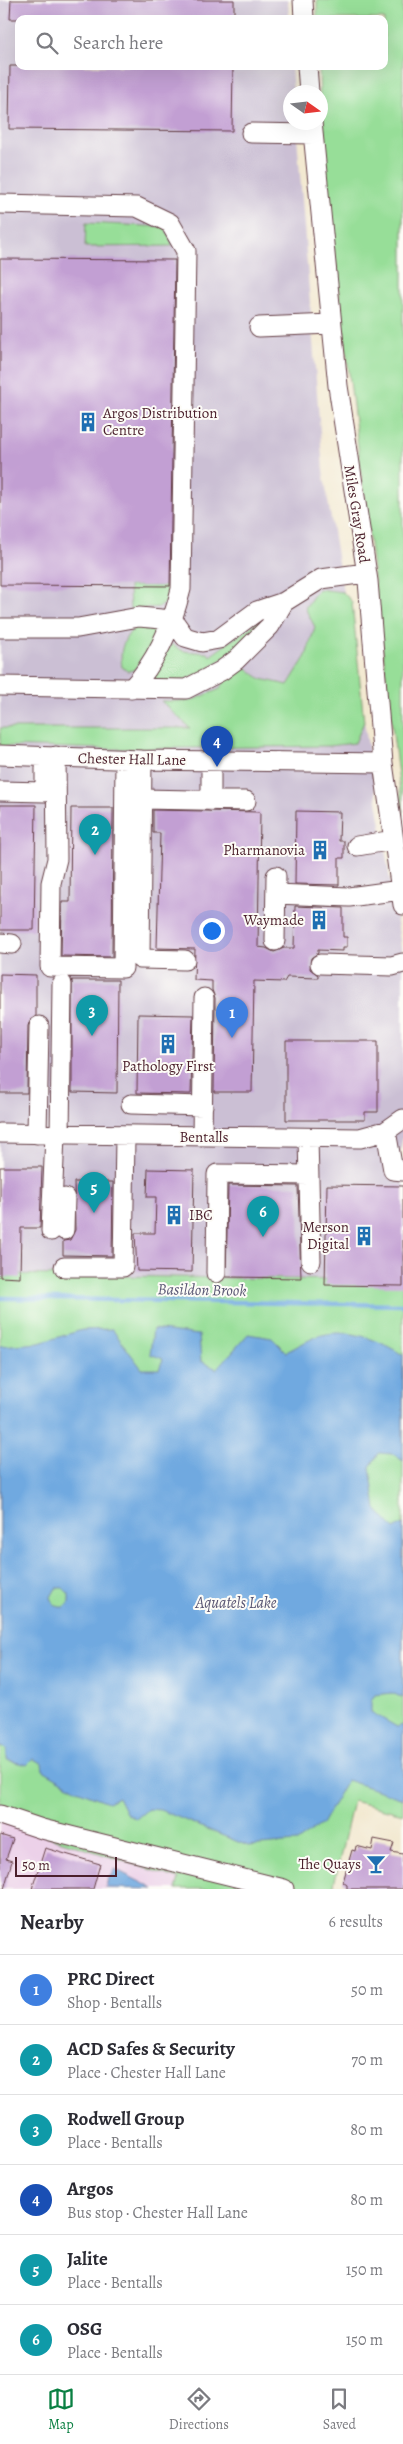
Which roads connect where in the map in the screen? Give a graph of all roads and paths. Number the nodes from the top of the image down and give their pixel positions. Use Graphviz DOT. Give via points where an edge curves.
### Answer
graph roads {
  1 [pos="303,0"];
  2 [pos="304,15"];
  3 [pos="307,70"];
  4 [pos="308,85"];
  5 [pos="288,130"];
  6 [pos="312,130"];
  7 [pos="251,133"];
  8 [pos="0,204"];
  9 [pos="331,324"];
  10 [pos="260,326"];
  11 [pos="366,573"];
  12 [pos="284,602"];
  13 [pos="173,620"];
  14 [pos="0,628"];
  15 [pos="0,686"];
  16 [pos="131,689"];
  17 [pos="0,755"];
  18 [pos="50,756"];
  19 [pos="134,760"];
  20 [pos="210,760"];
  21 [pos="383,764"];
  22 [pos="0,791"];
  23 [pos="142,799"];
  24 [pos="210,800"];
  25 [pos="246,802"];
  26 [pos="394,840"];
  27 [pos="357,846"];
  28 [pos="402,897"];
  29 [pos="275,941"];
  30 [pos="185,960"];
  31 [pos="320,964"];
  32 [pos="403,964"];
  33 [pos="62,984"];
  34 [pos="204,998"];
  35 [pos="39,1026"];
  36 [pos="203,1106"];
  37 [pos="403,1119"];
  38 [pos="386,1131"];
  39 [pos="0,1133"];
  40 [pos="55,1135"];
  41 [pos="128,1136"];
  42 [pos="202,1137"];
  43 [pos="308,1138"];
  44 [pos="403,1171"];
  45 [pos="309,1175"];
  46 [pos="58,1230"];
  47 [pos="311,1261"];
  48 [pos="64,1267"];
  49 [pos="216,1273"];
  50 [pos="0,1814"];
  51 [pos="284,1889"];
  1 -- 2 [label="street"];
  3 -- 4 [label="street"];
  5 -- 7 [label="street"];
  6 -- 9 [label="street, Miles Gray Road"];
  8 -- 13 [label="street" via="137,206 170,223 186,251 181,589"];
  9 -- 10 [label="street"];
  9 -- 11 [label="street, Miles Gray Road"];
  11 -- 12 [label="street" via="321,580"];
  11 -- 21 [label="street, Miles Gray Road"];
  12 -- 13 [label="street" via="257,610 219,639 202,642 185,637"];
  12 -- 16 [label="street" via="270,626 221,671 186,689"];
  13 -- 14 [label="street" via="139,617 78,628"];
  13 -- 16 [label="street" via="148,672"];
  15 -- 16 [label="street"];
  17 -- 18 [label="street, Chester Hall Lane"];
  18 -- 19 [label="street, Chester Hall Lane"];
  18 -- 19 [label="street" via="56,859 51,883 50,967 123,968"];
  18 -- 22 [label="street" via="45,792"];
  19 -- 20 [label="street, Chester Hall Lane"];
  19 -- 23 [label="street"];
  20 -- 21 [label="street, Chester Hall Lane"];
  20 -- 24 [label="street"];
  21 -- 26 [label="street, Miles Gray Road"];
  23 -- 24 [label="street"];
  23 -- 30 [label="street" via="140,959"];
  24 -- 25 [label="street"];
  26 -- 27 [label="street"];
  26 -- 28 [label="street, Miles Gray Road"];
  28 -- 29 [label="street" via="349,897 276,885"];
  31 -- 32 [label="street"];
  33 -- 40 [label="street"];
  34 -- 36 [label="street"];
  35 -- 40 [label="street"];
  36 -- 41 [label="street" via="131,1098"];
  36 -- 42 [label="street"];
  37 -- 38 [label="street, Bentalls"];
  38 -- 43 [label="street, Bentalls" via="360,1138"];
  38 -- 44 [label="street" via="393,1170"];
  39 -- 40 [label="street, Bentalls"];
  40 -- 41 [label="street, Bentalls"];
  40 -- 46 [label="street"];
  41 -- 42 [label="street, Bentalls"];
  41 -- 48 [label="street" via="123,1267"];
  42 -- 43 [label="street, Bentalls"];
  43 -- 45 [label="street"];
  45 -- 47 [label="street"];
  45 -- 49 [label="street" via="217,1174"];
  50 -- 51 [label="street" via="42,1829"];
}
